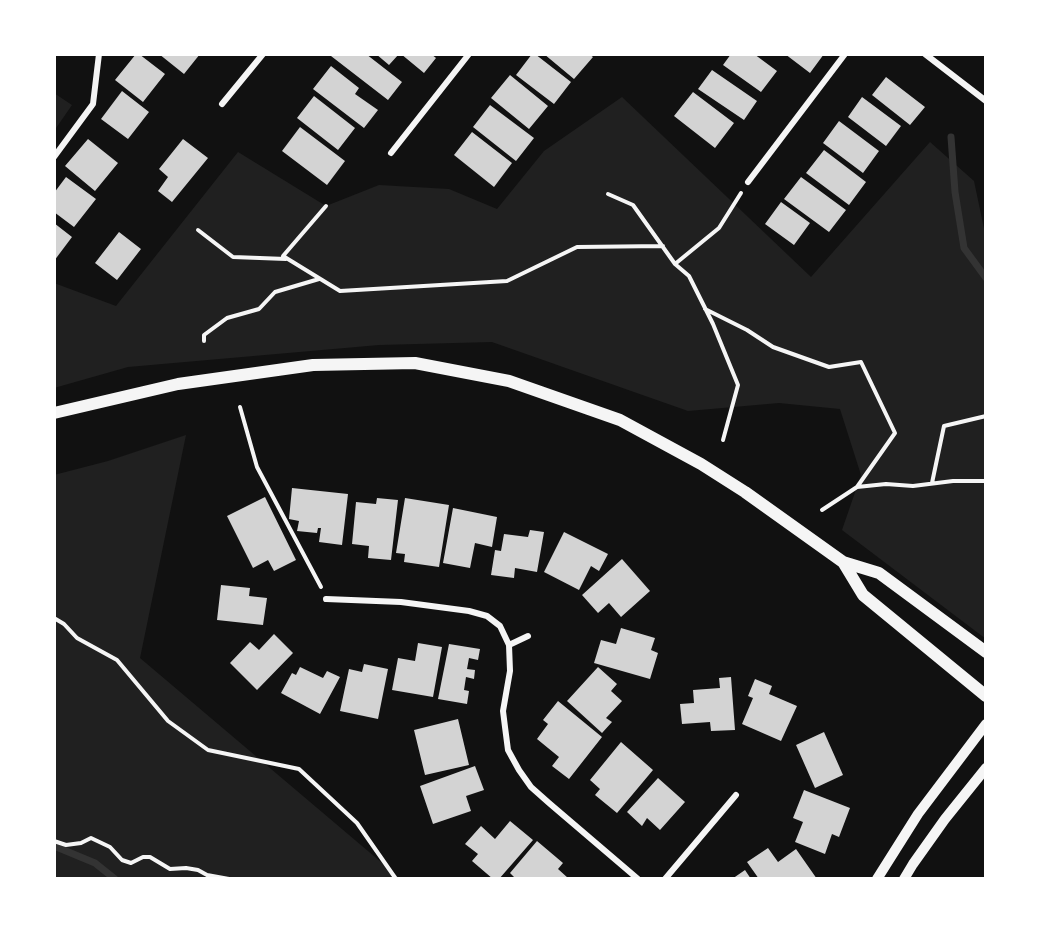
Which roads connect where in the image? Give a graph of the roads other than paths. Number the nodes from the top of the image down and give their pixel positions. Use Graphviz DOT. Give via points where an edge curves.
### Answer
graph roads {
  1 [pos="99,54"];
  2 [pos="264,54"];
  3 [pos="469,54"];
  4 [pos="844,54"];
  5 [pos="925,54"];
  6 [pos="986,101"];
  7 [pos="222,104"];
  8 [pos="391,153"];
  9 [pos="54,157"];
  10 [pos="748,182"];
  11 [pos="54,413"];
  12 [pos="843,562"];
  13 [pos="327,599"];
  14 [pos="528,636"];
  15 [pos="509,645"];
  16 [pos="986,652"];
  17 [pos="986,696"];
  18 [pos="986,723"];
  19 [pos="986,768"];
  20 [pos="736,795"];
  21 [pos="638,879"];
  22 [pos="665,879"];
  23 [pos="877,879"];
  24 [pos="904,879"];
  1 -- 9 [label="street" via="93,104"];
  2 -- 7 [label="street"];
  3 -- 8 [label="street"];
  4 -- 10 [label="street"];
  5 -- 6 [label="street"];
  11 -- 12 [label="main road" via="178,384 302,366 415,363 509,381 620,420 710,469"];
  12 -- 16 [label="main road" via="879,573"];
  12 -- 17 [label="main road" via="863,596"];
  13 -- 15 [label="street" via="401,602 487,616 500,626"];
  14 -- 15 [label="street"];
  15 -- 21 [label="street" via="510,671 503,711 508,750 519,770 531,787"];
  18 -- 23 [label="street" via="918,814"];
  19 -- 24 [label="street"];
  20 -- 22 [label="street"];
}
